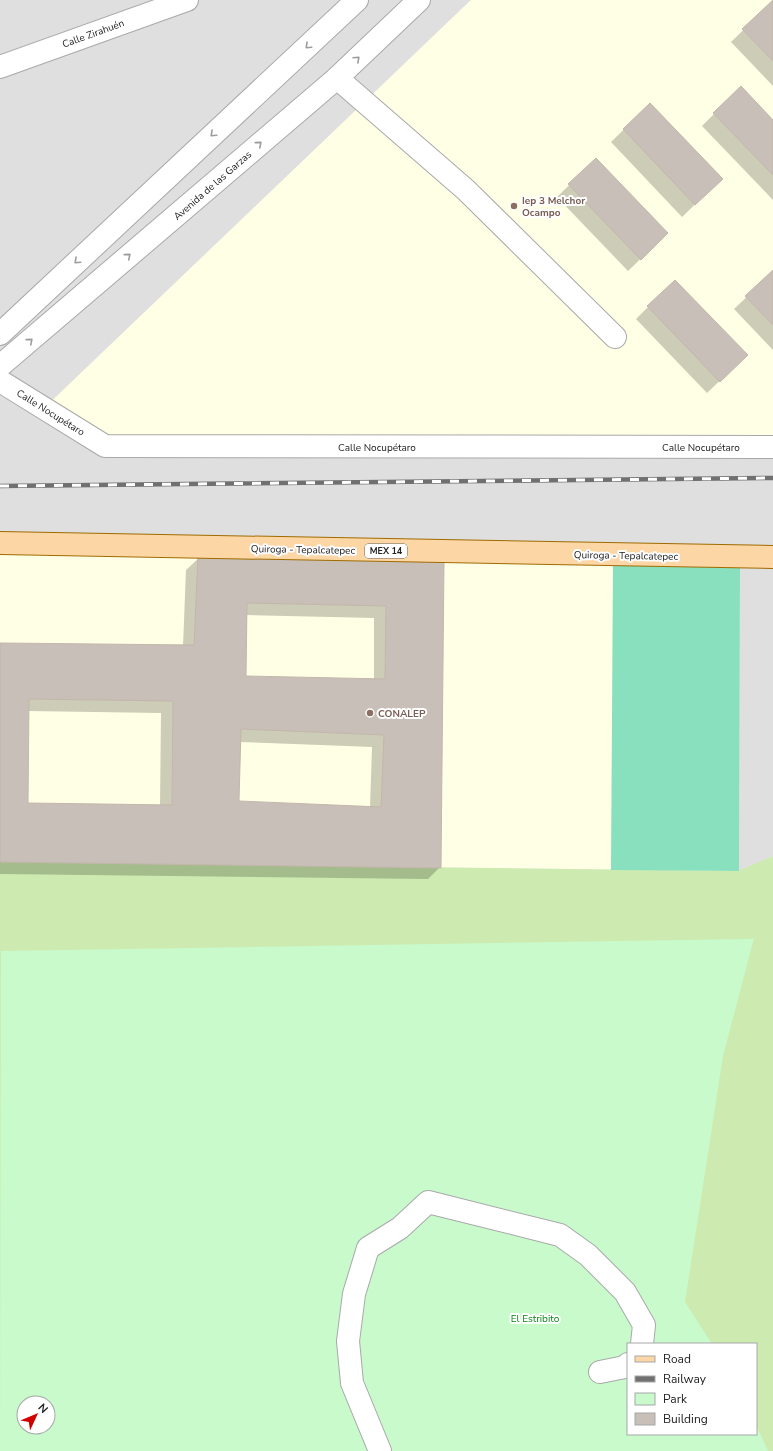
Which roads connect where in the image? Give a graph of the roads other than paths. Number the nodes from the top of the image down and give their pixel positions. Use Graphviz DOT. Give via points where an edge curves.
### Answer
graph roads {
  1 [pos="186,0"];
  2 [pos="357,0"];
  3 [pos="419,0"];
  4 [pos="0,66"];
  5 [pos="337,78"];
  6 [pos="0,334"];
  7 [pos="615,337"];
  8 [pos="0,366"];
  9 [pos="0,381"];
  10 [pos="773,447"];
  11 [pos="0,543"];
  12 [pos="773,557"];
  13 [pos="642,1343"];
  14 [pos="627,1365"];
  15 [pos="600,1372"];
  16 [pos="380,1451"];
  1 -- 4 [label="street, Calle Zirahuén"];
  2 -- 6 [label="street, one-way"];
  5 -- 3 [label="street, Avenida de las Garzas, one-way"];
  5 -- 7 [label="street" via="466,190"];
  8 -- 5 [label="street, Avenida de las Garzas, one-way"];
  9 -- 10 [label="street, Calle Nocupétaro" via="105,446"];
  11 -- 12 [label="main road, Quiroga - Tepalcatepec / MEX 14"];
  13 -- 16 [label="street" via="644,1325 625,1292 588,1255 560,1235 428,1202 400,1228 368,1248 354,1294 348,1341 352,1383"];
  14 -- 15 [label="street"];
}
